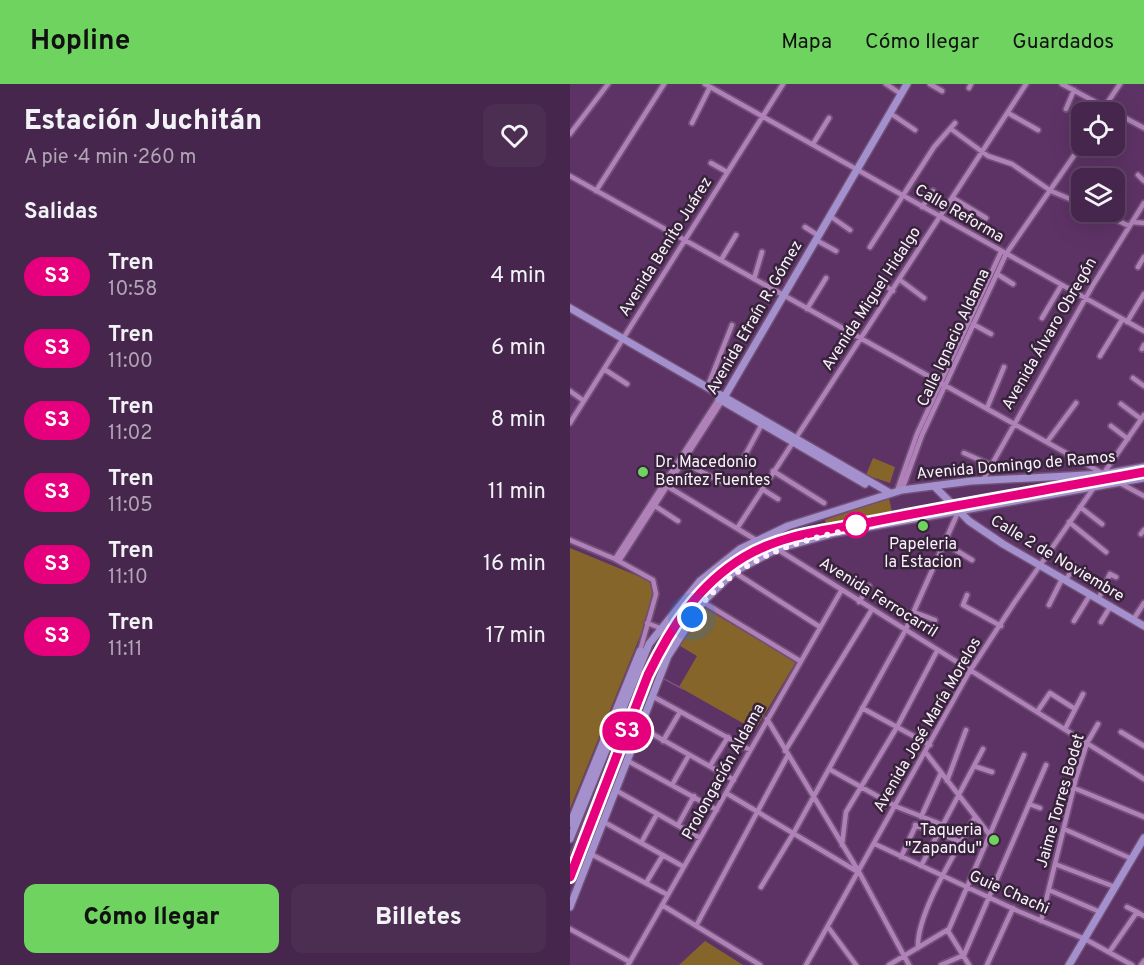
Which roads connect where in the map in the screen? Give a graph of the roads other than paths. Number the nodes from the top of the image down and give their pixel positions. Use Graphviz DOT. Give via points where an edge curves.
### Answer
graph roads {
  1 [pos="608,84"];
  2 [pos="655,84"];
  3 [pos="783,84"];
  4 [pos="886,84"];
  5 [pos="907,84"];
  6 [pos="930,84"];
  7 [pos="1026,84"];
  8 [pos="1062,84"];
  9 [pos="1120,84"];
  10 [pos="706,85"];
  11 [pos="663,86"];
  12 [pos="1074,90"];
  13 [pos="942,91"];
  14 [pos="901,94"];
  15 [pos="1096,102"];
  16 [pos="1108,102"];
  17 [pos="1066,109"];
  18 [pos="890,113"];
  19 [pos="1008,113"];
  20 [pos="762,116"];
  21 [pos="829,118"];
  22 [pos="1125,118"];
  23 [pos="692,123"];
  24 [pos="955,123"];
  25 [pos="1144,128"];
  26 [pos="951,129"];
  27 [pos="915,130"];
  28 [pos="1038,130"];
  29 [pos="570,134"];
  30 [pos="813,144"];
  31 [pos="983,152"];
  32 [pos="1074,156"];
  33 [pos="711,163"];
  34 [pos="857,169"];
  35 [pos="727,172"];
  36 [pos="1138,175"];
  37 [pos="570,176"];
  38 [pos="1144,181"];
  39 [pos="596,191"];
  40 [pos="933,191"];
  41 [pos="1051,191"];
  42 [pos="903,196"];
  43 [pos="953,198"];
  44 [pos="1071,199"];
  45 [pos="1144,203"];
  46 [pos="922,207"];
  47 [pos="830,216"];
  48 [pos="941,217"];
  49 [pos="986,218"];
  50 [pos="1125,222"];
  51 [pos="1144,223"];
  52 [pos="1131,224"];
  53 [pos="805,227"];
  54 [pos="850,230"];
  55 [pos="736,235"];
  56 [pos="818,238"];
  57 [pos="685,239"];
  58 [pos="870,247"];
  59 [pos="837,251"];
  60 [pos="762,252"];
  61 [pos="1003,253"];
  62 [pos="1144,257"];
  63 [pos="721,260"];
  64 [pos="1138,267"];
  65 [pos="997,274"];
  66 [pos="754,279"];
  67 [pos="826,279"];
  68 [pos="900,280"];
  69 [pos="881,283"];
  70 [pos="1013,284"];
  71 [pos="1061,286"];
  72 [pos="893,291"];
  73 [pos="1144,294"];
  74 [pos="783,296"];
  75 [pos="924,298"];
  76 [pos="1085,299"];
  77 [pos="570,308"];
  78 [pos="807,309"];
  79 [pos="1042,318"];
  80 [pos="973,320"];
  81 [pos="1124,321"];
  82 [pos="732,325"];
  83 [pos="1144,331"];
  84 [pos="991,334"];
  85 [pos="624,339"];
  86 [pos="862,339"];
  87 [pos="1100,356"];
  88 [pos="1004,367"];
  89 [pos="604,369"];
  90 [pos="1133,378"];
  91 [pos="627,384"];
  92 [pos="944,384"];
  93 [pos="1144,386"];
  94 [pos="570,391"];
  95 [pos="718,395"];
  96 [pos="585,401"];
  97 [pos="1076,403"];
  98 [pos="1121,404"];
  99 [pos="987,408"];
  100 [pos="1143,417"];
  101 [pos="570,423"];
  102 [pos="1014,423"];
  103 [pos="762,424"];
  104 [pos="1111,426"];
  105 [pos="1128,439"];
  106 [pos="794,441"];
  107 [pos="1047,442"];
  108 [pos="964,453"];
  109 [pos="742,461"];
  110 [pos="684,463"];
  111 [pos="991,465"];
  112 [pos="1144,467"];
  113 [pos="773,471"];
  114 [pos="1104,474"];
  115 [pos="1144,478"];
  116 [pos="983,480"];
  117 [pos="722,482"];
  118 [pos="663,483"];
  119 [pos="1119,483"];
  120 [pos="934,486"];
  121 [pos="668,487"];
  122 [pos="874,487"];
  123 [pos="1095,487"];
  124 [pos="762,489"];
  125 [pos="894,492"];
  126 [pos="1144,496"];
  127 [pos="778,499"];
  128 [pos="874,499"];
  129 [pos="824,503"];
  130 [pos="655,506"];
  131 [pos="1080,507"];
  132 [pos="959,510"];
  133 [pos="678,521"];
  134 [pos="1069,522"];
  135 [pos="1102,524"];
  136 [pos="738,528"];
  137 [pos="570,540"];
  138 [pos="756,540"];
  139 [pos="944,543"];
  140 [pos="777,549"];
  141 [pos="1106,552"];
  142 [pos="617,560"];
  143 [pos="972,560"];
  144 [pos="1040,566"];
  145 [pos="1075,566"];
  146 [pos="734,572"];
  147 [pos="1116,577"];
  148 [pos="1064,580"];
  149 [pos="869,586"];
  150 [pos="841,591"];
  151 [pos="967,595"];
  152 [pos="1090,595"];
  153 [pos="1098,600"];
  154 [pos="703,602"];
  155 [pos="859,602"];
  156 [pos="1144,603"];
  157 [pos="963,605"];
  158 [pos="1049,605"];
  159 [pos="955,607"];
  160 [pos="1110,607"];
  161 [pos="871,611"];
  162 [pos="914,612"];
  163 [pos="935,620"];
  164 [pos="1133,620"];
  165 [pos="1074,621"];
  166 [pos="1101,622"];
  167 [pos="647,623"];
  168 [pos="1001,626"];
  169 [pos="1144,626"];
  170 [pos="820,627"];
  171 [pos="660,628"];
  172 [pos="905,631"];
  173 [pos="937,651"];
  174 [pos="643,652"];
  175 [pos="800,661"];
  176 [pos="970,671"];
  177 [pos="1083,694"];
  178 [pos="652,696"];
  179 [pos="862,708"];
  180 [pos="1075,709"];
  181 [pos="680,712"];
  182 [pos="1037,712"];
  183 [pos="768,719"];
  184 [pos="1098,724"];
  185 [pos="640,727"];
  186 [pos="897,727"];
  187 [pos="1065,729"];
  188 [pos="966,730"];
  189 [pos="1121,732"];
  190 [pos="728,737"];
  191 [pos="663,741"];
  192 [pos="1087,743"];
  193 [pos="930,745"];
  194 [pos="1144,746"];
  195 [pos="982,749"];
  196 [pos="750,750"];
  197 [pos="603,752"];
  198 [pos="787,753"];
  199 [pos="926,753"];
  200 [pos="689,755"];
  201 [pos="1024,755"];
  202 [pos="628,761"];
  203 [pos="1046,765"];
  204 [pos="710,766"];
  205 [pos="974,766"];
  206 [pos="828,769"];
  207 [pos="992,772"];
  208 [pos="941,773"];
  209 [pos="1144,779"];
  210 [pos="734,780"];
  211 [pos="947,781"];
  212 [pos="672,784"];
  213 [pos="860,786"];
  214 [pos="1074,788"];
  215 [pos="617,791"];
  216 [pos="726,793"];
  217 [pos="958,794"];
  218 [pos="694,796"];
  219 [pos="813,797"];
  220 [pos="1029,804"];
  221 [pos="895,806"];
  222 [pos="1040,808"];
  223 [pos="717,810"];
  224 [pos="758,811"];
  225 [pos="657,814"];
  226 [pos="920,817"];
  227 [pos="975,817"];
  228 [pos="1144,817"];
  229 [pos="604,822"];
  230 [pos="570,824"];
  231 [pos="678,825"];
  232 [pos="915,825"];
  233 [pos="943,825"];
  234 [pos="1064,829"];
  235 [pos="939,833"];
  236 [pos="793,834"];
  237 [pos="989,834"];
  238 [pos="700,838"];
  239 [pos="1144,838"];
  240 [pos="570,839"];
  241 [pos="961,842"];
  242 [pos="641,843"];
  243 [pos="875,844"];
  244 [pos="842,848"];
  245 [pos="591,854"];
  246 [pos="663,855"];
  247 [pos="901,857"];
  248 [pos="1132,859"];
  249 [pos="1055,864"];
  250 [pos="921,866"];
  251 [pos="684,867"];
  252 [pos="859,873"];
  253 [pos="943,876"];
  254 [pos="646,883"];
  255 [pos="761,887"];
  256 [pos="967,887"];
  257 [pos="1115,887"];
  258 [pos="1049,890"];
  259 [pos="668,895"];
  260 [pos="989,897"];
  261 [pos="662,905"];
  262 [pos="570,907"];
  263 [pos="1127,907"];
  264 [pos="1013,908"];
  265 [pos="1100,912"];
  266 [pos="1137,912"];
  267 [pos="1144,916"];
  268 [pos="1041,921"];
  269 [pos="696,926"];
  270 [pos="828,927"];
  271 [pos="570,929"];
  272 [pos="948,931"];
  273 [pos="1085,939"];
  274 [pos="918,948"];
  275 [pos="1110,951"];
  276 [pos="964,955"];
  277 [pos="904,956"];
  278 [pos="1144,961"];
  279 [pos="629,963"];
  280 [pos="760,965"];
  281 [pos="806,965"];
  282 [pos="856,965"];
  283 [pos="889,965"];
  284 [pos="909,965"];
  285 [pos="941,965"];
  286 [pos="969,965"];
  287 [pos="987,965"];
  288 [pos="1069,965"];
  289 [pos="1132,965"];
  290 [pos="1141,965"];
  1 -- 29 [label="street"];
  2 -- 11 [label="street"];
  3 -- 20 [label="street, Avenida Benito Juárez"];
  4 -- 14 [label="street"];
  5 -- 14 [label="street, Avenida Efraín R. Gómez"];
  6 -- 13 [label="street"];
  7 -- 19 [label="street, Avenida Miguel Hidalgo"];
  8 -- 12 [label="street"];
  9 -- 16 [label="street"];
  10 -- 20 [label="street, Calle Reforma"];
  10 -- 23 [label="street"];
  11 -- 39 [label="street"];
  12 -- 15 [label="street"];
  12 -- 17 [label="street"];
  14 -- 18 [label="street, Avenida Efraín R. Gómez"];
  18 -- 27 [label="street"];
  18 -- 34 [label="street, Avenida Efraín R. Gómez"];
  19 -- 28 [label="street"];
  19 -- 31 [label="street, Avenida Miguel Hidalgo"];
  20 -- 30 [label="street, Calle Reforma"];
  20 -- 35 [label="street, Avenida Benito Juárez"];
  21 -- 30 [label="street"];
  22 -- 25 [label="street"];
  24 -- 26 [label="street"];
  26 -- 31 [label="street"];
  26 -- 42 [label="street" via="934,147"];
  30 -- 34 [label="street, Calle Reforma"];
  31 -- 41 [label="street" via="1012,165"];
  31 -- 43 [label="street, Avenida Miguel Hidalgo"];
  32 -- 41 [label="street, Calle Ignacio Aldama"];
  33 -- 35 [label="street"];
  34 -- 42 [label="street, Calle Reforma"];
  34 -- 47 [label="street, Avenida Efraín R. Gómez"];
  35 -- 57 [label="street, Avenida Benito Juárez"];
  36 -- 38 [label="street"];
  37 -- 39 [label="street"];
  39 -- 57 [label="street"];
  40 -- 46 [label="street"];
  41 -- 44 [label="street"];
  41 -- 61 [label="street, Calle Ignacio Aldama"];
  42 -- 46 [label="street, Calle Reforma"];
  42 -- 58 [label="street"];
  43 -- 48 [label="street, Avenida Miguel Hidalgo"];
  43 -- 49 [label="street"];
  45 -- 52 [label="street, Avenida Álvaro Obregón"];
  46 -- 48 [label="street, Calle Reforma"];
  47 -- 54 [label="street"];
  47 -- 56 [label="street, Avenida Efraín R. Gómez"];
  48 -- 61 [label="street, Calle Reforma"];
  48 -- 68 [label="street, Avenida Miguel Hidalgo"];
  50 -- 52 [label="street"];
  51 -- 52 [label="street"];
  52 -- 76 [label="street, Avenida Álvaro Obregón"];
  53 -- 56 [label="street"];
  55 -- 63 [label="street"];
  56 -- 59 [label="street"];
  56 -- 74 [label="street, Avenida Efraín R. Gómez"];
  57 -- 63 [label="street"];
  57 -- 85 [label="street, Avenida Benito Juárez"];
  60 -- 66 [label="street"];
  61 -- 65 [label="street, Calle Ignacio Aldama"];
  61 -- 71 [label="street, Calle Reforma"];
  61 -- 80 [label="street, Calle Ignacio Aldama"];
  62 -- 64 [label="street"];
  63 -- 66 [label="street"];
  65 -- 70 [label="street"];
  65 -- 80 [label="street, Calle Ignacio Aldama"];
  66 -- 74 [label="street"];
  67 -- 78 [label="street"];
  68 -- 72 [label="street, Avenida Miguel Hidalgo"];
  68 -- 75 [label="street"];
  69 -- 72 [label="street"];
  71 -- 76 [label="street, Calle Reforma"];
  71 -- 79 [label="street"];
  72 -- 86 [label="street, Avenida Miguel Hidalgo"];
  73 -- 81 [label="street"];
  74 -- 78 [label="street"];
  74 -- 95 [label="street, Avenida Efraín R. Gómez"];
  76 -- 81 [label="street, Calle Reforma"];
  76 -- 102 [label="street, Avenida Álvaro Obregón"];
  77 -- 85 [label="street"];
  78 -- 86 [label="street"];
  80 -- 84 [label="street"];
  80 -- 92 [label="street, Calle Ignacio Aldama"];
  81 -- 83 [label="street, Calle Reforma"];
  81 -- 87 [label="street"];
  82 -- 95 [label="street"];
  85 -- 89 [label="street, Avenida Benito Juárez"];
  85 -- 95 [label="street"];
  86 -- 92 [label="street"];
  86 -- 106 [label="street, Avenida Miguel Hidalgo"];
  88 -- 99 [label="street"];
  89 -- 91 [label="street"];
  89 -- 96 [label="street, Avenida Benito Juárez"];
  90 -- 93 [label="street"];
  92 -- 99 [label="street"];
  92 -- 125 [label="street, Calle Ignacio Aldama"];
  94 -- 96 [label="street"];
  95 -- 103 [label="street"];
  95 -- 106 [label="street"];
  95 -- 110 [label="street, Avenida Efraín R. Gómez"];
  95 -- 118 [label="street, Avenida Efraín R. Gómez"];
  96 -- 101 [label="street, Avenida Benito Juárez"];
  97 -- 107 [label="street"];
  98 -- 100 [label="street"];
  99 -- 102 [label="street"];
  100 -- 105 [label="street, Avenida José María Morelos"];
  102 -- 107 [label="street"];
  102 -- 111 [label="street, Avenida Álvaro Obregón"];
  103 -- 106 [label="street"];
  103 -- 109 [label="street"];
  104 -- 105 [label="street"];
  105 -- 114 [label="street, Avenida José María Morelos"];
  106 -- 113 [label="street, Avenida Miguel Hidalgo"];
  106 -- 122 [label="street"];
  107 -- 114 [label="street"];
  108 -- 111 [label="street"];
  110 -- 117 [label="street"];
  110 -- 121 [label="street, Avenida Efraín R. Gómez"];
  111 -- 116 [label="street, Avenida Álvaro Obregón"];
  112 -- 114 [label="street, Avenida Domingo de Ramos"];
  113 -- 124 [label="street, Avenida Miguel Hidalgo"];
  113 -- 129 [label="street"];
  114 -- 116 [label="street, Avenida Domingo de Ramos"];
  114 -- 123 [label="street, Avenida José María Morelos"];
  115 -- 119 [label="street"];
  116 -- 120 [label="street, Avenida Domingo de Ramos"];
  118 -- 121 [label="street"];
  118 -- 142 [label="street, Avenida Efraín R. Gómez"];
  119 -- 123 [label="street"];
  119 -- 126 [label="street"];
  120 -- 125 [label="street, Avenida Domingo de Ramos"];
  120 -- 132 [label="street"];
  121 -- 130 [label="street, Avenida Efraín R. Gómez"];
  121 -- 136 [label="street"];
  122 -- 125 [label="street"];
  122 -- 128 [label="street"];
  123 -- 131 [label="street, Avenida José María Morelos"];
  123 -- 132 [label="street"];
  124 -- 127 [label="street"];
  124 -- 136 [label="street, Avenida Miguel Hidalgo"];
  125 -- 128 [label="street, Avenida Domingo de Ramos"];
  128 -- 138 [label="street, Avenida Domingo de Ramos"];
  130 -- 133 [label="street"];
  130 -- 142 [label="street, Avenida Efraín R. Gómez"];
  131 -- 134 [label="street, Avenida José María Morelos"];
  131 -- 135 [label="street"];
  132 -- 139 [label="street"];
  132 -- 140 [label="street" via="835,533"];
  132 -- 144 [label="street, Calle 2 de Noviembre" via="969,521"];
  134 -- 141 [label="street"];
  134 -- 144 [label="street, Avenida José María Morelos"];
  136 -- 138 [label="street"];
  137 -- 142 [label="street"];
  138 -- 171 [label="street, Avenida Domingo de Ramos" via="700,581"];
  139 -- 143 [label="street"];
  139 -- 162 [label="street"];
  140 -- 146 [label="street"];
  140 -- 150 [label="street, Avenida Ferrocarril"];
  142 -- 167 [label="street" via="653,580 656,594"];
  144 -- 148 [label="street, Calle 2 de Noviembre"];
  144 -- 168 [label="street, Avenida José María Morelos"];
  145 -- 148 [label="street"];
  146 -- 154 [label="street"];
  146 -- 170 [label="street"];
  147 -- 153 [label="street" via="1110,574"];
  148 -- 152 [label="street, Calle 2 de Noviembre"];
  148 -- 158 [label="street"];
  149 -- 155 [label="street"];
  150 -- 155 [label="street, Avenida Ferrocarril"];
  150 -- 170 [label="street, Prolongación Aldama"];
  151 -- 157 [label="street"];
  152 -- 153 [label="street, Calle 2 de Noviembre"];
  152 -- 165 [label="street"];
  153 -- 160 [label="street, Calle 2 de Noviembre"];
  154 -- 175 [label="street"];
  154 -- 178 [label="street" via="668,656"];
  155 -- 161 [label="street, Avenida Ferrocarril"];
  156 -- 164 [label="street"];
  157 -- 159 [label="street"];
  157 -- 168 [label="street"];
  160 -- 164 [label="street, Calle 2 de Noviembre"];
  160 -- 166 [label="street"];
  161 -- 172 [label="street, Avenida Ferrocarril"];
  161 -- 198 [label="street"];
  162 -- 163 [label="street"];
  162 -- 172 [label="street"];
  164 -- 169 [label="street, Calle 2 de Noviembre"];
  167 -- 171 [label="street"];
  167 -- 174 [label="street"];
  168 -- 176 [label="street, Avenida José María Morelos"];
  170 -- 175 [label="street, Prolongación Aldama"];
  171 -- 174 [label="street, Avenida Domingo de Ramos"];
  172 -- 173 [label="street, Avenida Ferrocarril"];
  172 -- 179 [label="street"];
  173 -- 176 [label="street, Avenida Ferrocarril"];
  173 -- 186 [label="street"];
  174 -- 197 [label="street, Avenida Domingo de Ramos"];
  175 -- 183 [label="street, Prolongación Aldama"];
  176 -- 182 [label="street, Avenida Ferrocarril"];
  176 -- 193 [label="street, Avenida José María Morelos"];
  177 -- 180 [label="street"];
  178 -- 181 [label="street"];
  178 -- 185 [label="street"];
  179 -- 186 [label="street"];
  179 -- 206 [label="street"];
  180 -- 182 [label="street" via="1050,693"];
  180 -- 187 [label="street"];
  181 -- 190 [label="street"];
  181 -- 191 [label="street"];
  182 -- 187 [label="street, Avenida Ferrocarril"];
  183 -- 196 [label="street, Prolongación Aldama"];
  183 -- 198 [label="street"];
  184 -- 192 [label="street, Jaime Torres Bodet"];
  185 -- 191 [label="street"];
  185 -- 202 [label="street"];
  186 -- 193 [label="street"];
  186 -- 213 [label="street"];
  187 -- 192 [label="street, Avenida Ferrocarril"];
  188 -- 211 [label="street"];
  189 -- 194 [label="street"];
  190 -- 196 [label="street"];
  190 -- 204 [label="street"];
  191 -- 200 [label="street"];
  192 -- 209 [label="street, Avenida Ferrocarril"];
  192 -- 214 [label="street, Jaime Torres Bodet"];
  193 -- 199 [label="street, Avenida José María Morelos"];
  195 -- 205 [label="street"];
  196 -- 210 [label="street, Prolongación Aldama"];
  197 -- 230 [label="street, Avenida Domingo de Ramos"];
  197 -- 240 [label="street, Avenida Domingo de Ramos"];
  198 -- 219 [label="street"];
  198 -- 224 [label="street"];
  199 -- 208 [label="street"];
  199 -- 221 [label="street, Avenida José María Morelos"];
  200 -- 204 [label="street"];
  200 -- 212 [label="street"];
  201 -- 237 [label="street"];
  202 -- 212 [label="street"];
  202 -- 215 [label="street"];
  203 -- 220 [label="street"];
  204 -- 210 [label="street"];
  205 -- 207 [label="street"];
  205 -- 217 [label="street"];
  206 -- 213 [label="street"];
  206 -- 219 [label="street"];
  208 -- 211 [label="street"];
  208 -- 226 [label="street"];
  210 -- 216 [label="street, Prolongación Aldama"];
  211 -- 217 [label="street"];
  212 -- 218 [label="street"];
  213 -- 221 [label="street"];
  213 -- 244 [label="street" via="846,812"];
  214 -- 228 [label="street"];
  214 -- 234 [label="street, Jaime Torres Bodet"];
  215 -- 225 [label="street"];
  215 -- 229 [label="street"];
  216 -- 223 [label="street, Prolongación Aldama"];
  216 -- 224 [label="street"];
  217 -- 227 [label="street"];
  217 -- 233 [label="street"];
  218 -- 223 [label="street"];
  218 -- 231 [label="street"];
  219 -- 236 [label="street"];
  219 -- 244 [label="street"];
  220 -- 222 [label="street"];
  220 -- 260 [label="street"];
  221 -- 226 [label="street"];
  221 -- 243 [label="street, Avenida José María Morelos"];
  223 -- 238 [label="street, Prolongación Aldama"];
  224 -- 236 [label="street"];
  224 -- 269 [label="street"];
  225 -- 231 [label="street"];
  225 -- 242 [label="street"];
  226 -- 232 [label="street"];
  226 -- 233 [label="street"];
  227 -- 237 [label="street"];
  227 -- 241 [label="street"];
  229 -- 242 [label="street"];
  229 -- 245 [label="street"];
  231 -- 238 [label="street"];
  232 -- 235 [label="street"];
  232 -- 247 [label="street"];
  233 -- 235 [label="street"];
  234 -- 248 [label="street"];
  234 -- 249 [label="street, Jaime Torres Bodet"];
  235 -- 241 [label="street"];
  235 -- 250 [label="street"];
  236 -- 252 [label="street"];
  236 -- 255 [label="street"];
  237 -- 256 [label="street"];
  238 -- 251 [label="street, Prolongación Aldama"];
  239 -- 248 [label="street"];
  241 -- 253 [label="street"];
  242 -- 246 [label="street"];
  243 -- 247 [label="street, Guie Chachi"];
  243 -- 252 [label="street, Avenida José María Morelos"];
  244 -- 252 [label="street"];
  245 -- 254 [label="street"];
  245 -- 262 [label="street"];
  246 -- 251 [label="street"];
  246 -- 254 [label="street"];
  247 -- 250 [label="street, Guie Chachi"];
  248 -- 257 [label="street"];
  249 -- 257 [label="street"];
  249 -- 258 [label="street, Jaime Torres Bodet"];
  250 -- 253 [label="street, Guie Chachi"];
  251 -- 259 [label="street, Prolongación Aldama"];
  252 -- 270 [label="street, Avenida José María Morelos"];
  252 -- 277 [label="street"];
  253 -- 256 [label="street, Guie Chachi"];
  253 -- 274 [label="street" via="920,928"];
  254 -- 259 [label="street"];
  256 -- 260 [label="street, Guie Chachi"];
  256 -- 272 [label="street"];
  257 -- 265 [label="street"];
  258 -- 265 [label="street"];
  258 -- 268 [label="street, Jaime Torres Bodet"];
  259 -- 261 [label="street, Prolongación Aldama"];
  260 -- 264 [label="street, Guie Chachi"];
  260 -- 276 [label="street"];
  261 -- 269 [label="street"];
  261 -- 279 [label="street, Prolongación Aldama"];
  263 -- 266 [label="street"];
  264 -- 268 [label="street, Guie Chachi"];
  264 -- 287 [label="street"];
  265 -- 273 [label="street"];
  266 -- 267 [label="street"];
  266 -- 275 [label="street"];
  268 -- 273 [label="street, Guie Chachi"];
  269 -- 280 [label="street"];
  270 -- 281 [label="street, Avenida José María Morelos"];
  270 -- 282 [label="street"];
  271 -- 279 [label="street"];
  272 -- 274 [label="street"];
  272 -- 276 [label="street"];
  273 -- 275 [label="street, Guie Chachi"];
  273 -- 288 [label="street"];
  274 -- 277 [label="street"];
  275 -- 289 [label="street, Guie Chachi"];
  276 -- 285 [label="street"];
  276 -- 286 [label="street"];
  277 -- 283 [label="street"];
  277 -- 284 [label="street"];
  278 -- 290 [label="street"];
}
